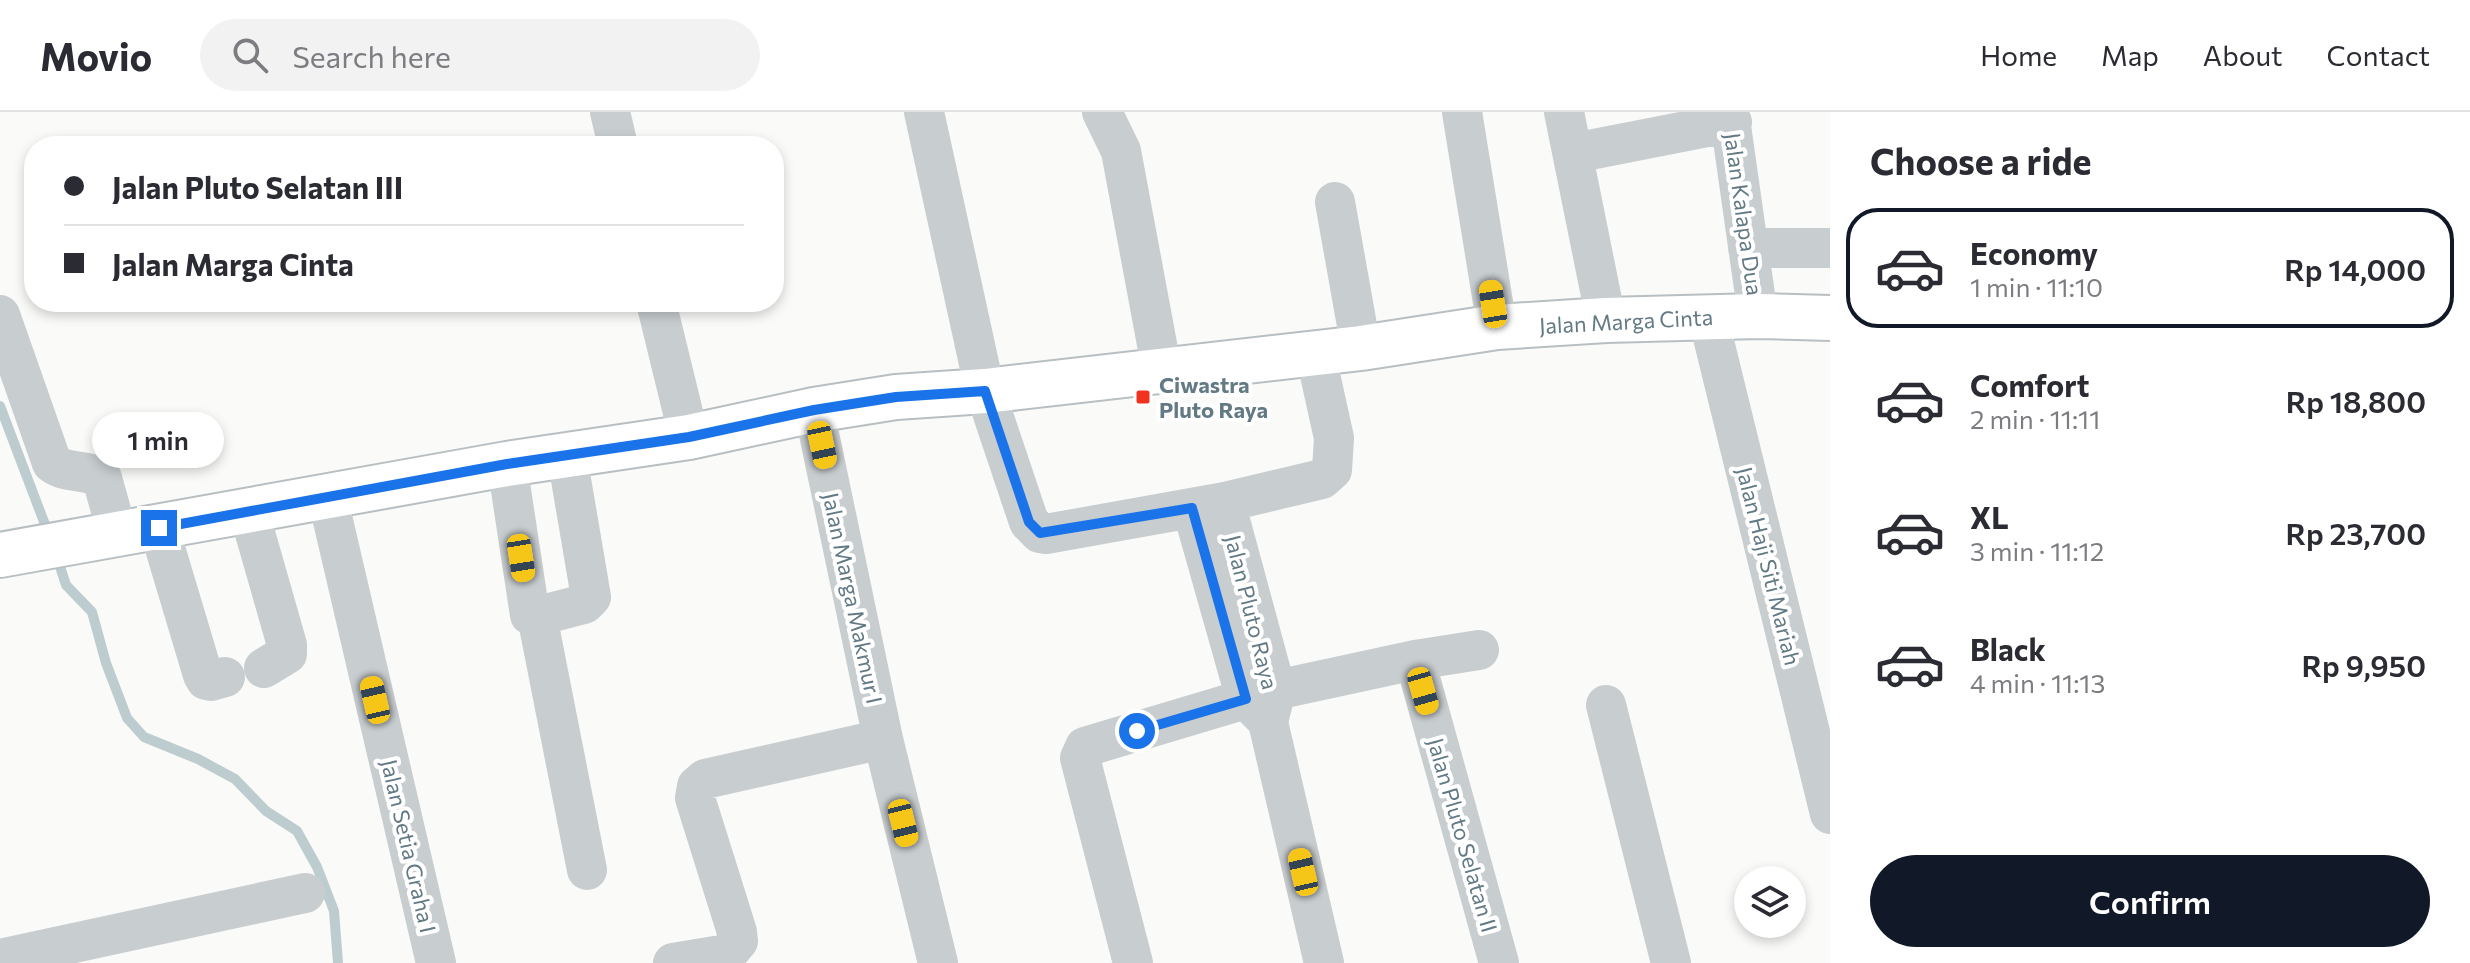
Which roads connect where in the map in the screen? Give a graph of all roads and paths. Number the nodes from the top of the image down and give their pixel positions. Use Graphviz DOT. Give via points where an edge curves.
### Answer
graph roads {
  1 [pos="610,112"];
  2 [pos="924,112"];
  3 [pos="1102,112"];
  4 [pos="1462,112"];
  5 [pos="1564,112"];
  6 [pos="1731,117"];
  7 [pos="616,136"];
  8 [pos="1574,153"];
  9 [pos="1335,202"];
  10 [pos="1748,248"];
  11 [pos="1830,248"];
  12 [pos="658,312"];
  13 [pos="0,315"];
  14 [pos="1758,316"];
  15 [pos="1708,317"];
  16 [pos="1830,318"];
  17 [pos="1606,320"];
  18 [pos="1497,327"];
  19 [pos="1361,348"];
  20 [pos="1315,352"];
  21 [pos="1162,371"];
  22 [pos="985,391"];
  23 [pos="814,410"];
  24 [pos="689,437"];
  25 [pos="567,456"];
  26 [pos="507,464"];
  27 [pos="327,495"];
  28 [pos="1208,505"];
  29 [pos="249,512"];
  30 [pos="139,532"];
  31 [pos="8,553"];
  32 [pos="537,616"];
  33 [pos="1479,650"];
  34 [pos="1415,660"];
  35 [pos="264,668"];
  36 [pos="225,677"];
  37 [pos="1263,704"];
  38 [pos="1606,705"];
  39 [pos="883,739"];
  40 [pos="1830,814"];
  41 [pos="587,870"];
  42 [pos="305,893"];
  43 [pos="0,959"];
  44 [pos="436,963"];
  45 [pos="673,963"];
  46 [pos="938,963"];
  47 [pos="1133,963"];
  48 [pos="1324,963"];
  49 [pos="1499,963"];
  50 [pos="1671,963"];
  1 -- 7 [label="street"];
  2 -- 22 [label="street"];
  3 -- 21 [label="street" via="1121,151"];
  4 -- 18 [label="street"];
  5 -- 8 [label="street"];
  6 -- 8 [label="street"];
  6 -- 10 [label="street, Jalan Kalapa Dua"];
  8 -- 17 [label="street"];
  9 -- 19 [label="street"];
  10 -- 11 [label="street"];
  10 -- 14 [label="street, Jalan Kalapa Dua"];
  12 -- 24 [label="street"];
  13 -- 30 [label="street" via="52,463 102,478"];
  14 -- 15 [label="main road, Jalan Marga Cinta"];
  14 -- 16 [label="main road, Jalan Marga Cinta"];
  15 -- 17 [label="main road, Jalan Marga Cinta"];
  15 -- 40 [label="street, Jalan Haji Siti Mariah"];
  17 -- 18 [label="main road, Jalan Marga Cinta"];
  18 -- 19 [label="main road, Jalan Marga Cinta"];
  19 -- 20 [label="main road, Jalan Marga Cinta"];
  20 -- 21 [label="main road, Jalan Marga Cinta"];
  20 -- 28 [label="street" via="1334,438 1332,470 1322,479"];
  21 -- 22 [label="main road, Jalan Marga Cinta"];
  22 -- 23 [label="main road, Jalan Marga Cinta"];
  22 -- 28 [label="street" via="1029,522 1040,533"];
  23 -- 24 [label="main road, Jalan Marga Cinta"];
  23 -- 39 [label="street, Jalan Marga Makmur I"];
  24 -- 25 [label="main road, Jalan Marga Cinta"];
  25 -- 26 [label="main road, Jalan Marga Cinta"];
  25 -- 32 [label="street" via="591,597 584,604"];
  26 -- 27 [label="main road, Jalan Marga Cinta"];
  26 -- 32 [label="street" via="530,615"];
  27 -- 29 [label="main road, Jalan Marga Cinta"];
  27 -- 44 [label="street, Jalan Setia Graha I"];
  28 -- 37 [label="street, Jalan Pluto Raya"];
  29 -- 30 [label="main road, Jalan Marga Cinta"];
  29 -- 35 [label="street" via="287,645 287,654"];
  30 -- 31 [label="main road, Jalan Marga Cinta"];
  30 -- 36 [label="street" via="203,675 211,681"];
  32 -- 41 [label="street"];
  33 -- 34 [label="street"];
  34 -- 37 [label="street"];
  34 -- 49 [label="street, Jalan Pluto Selatan II"];
  37 -- 47 [label="street" via="1088,746 1080,754"];
  37 -- 48 [label="street, Jalan Pluto Raya"];
  38 -- 50 [label="street"];
  39 -- 45 [label="street" via="705,779 697,786 695,798 738,941 727,954"];
  39 -- 46 [label="street, Jalan Marga Makmur I"];
  42 -- 43 [label="street"];
}
